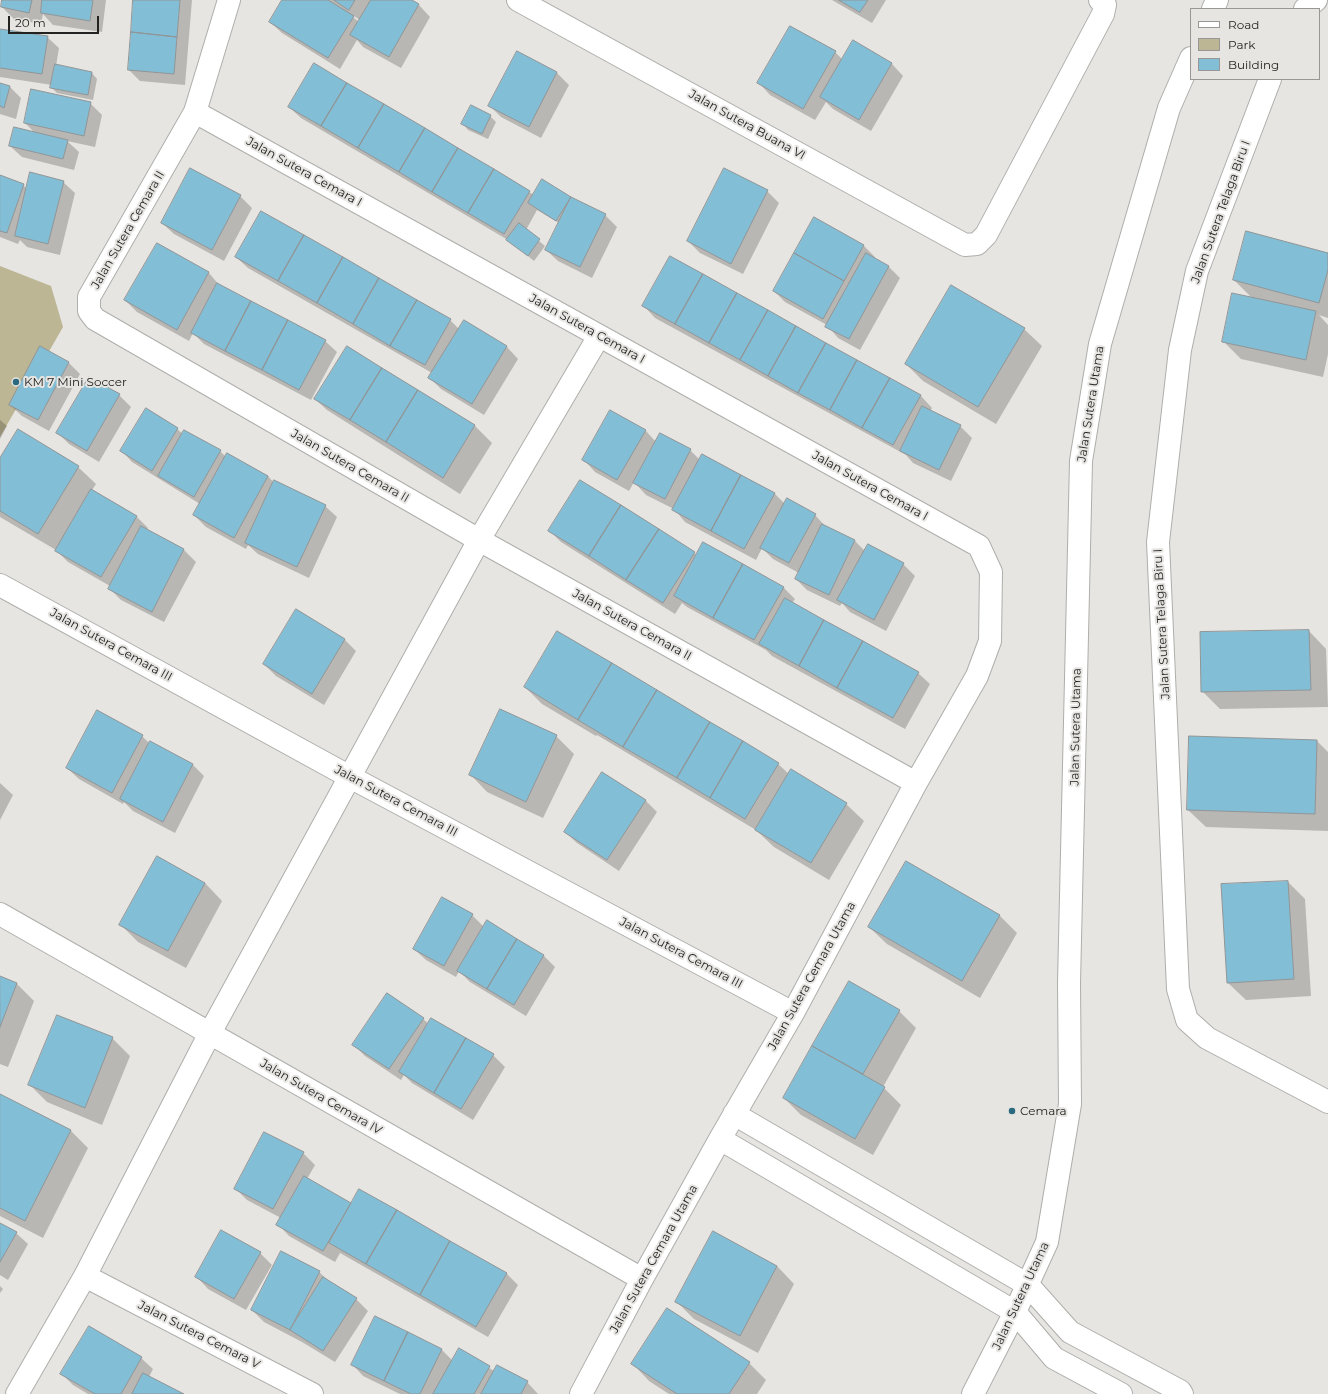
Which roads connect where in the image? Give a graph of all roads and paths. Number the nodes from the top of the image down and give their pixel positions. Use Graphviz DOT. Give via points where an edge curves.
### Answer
graph roads {
  1 [pos="229,0"];
  2 [pos="518,0"];
  3 [pos="1316,0"];
  4 [pos="1102,3"];
  5 [pos="1306,8"];
  6 [pos="1190,60"];
  7 [pos="1270,80"];
  8 [pos="195,112"];
  9 [pos="600,336"];
  10 [pos="479,540"];
  11 [pos="978,546"];
  12 [pos="0,584"];
  13 [pos="350,777"];
  14 [pos="916,783"];
  15 [pos="0,914"];
  16 [pos="793,1013"];
  17 [pos="210,1033"];
  18 [pos="1328,1102"];
  19 [pos="734,1114"];
  20 [pos="720,1139"];
  21 [pos="85,1276"];
  22 [pos="642,1279"];
  23 [pos="1028,1285"];
  24 [pos="1016,1312"];
  25 [pos="17,1394"];
  26 [pos="312,1394"];
  27 [pos="581,1394"];
  28 [pos="973,1394"];
  29 [pos="1121,1394"];
  30 [pos="1182,1394"];
  1 -- 8 [label="street, Jalan Sutera Cemara II"];
  2 -- 4 [label="street, Jalan Sutera Buana VI" via="965,245 977,244 990,228 1103,14"];
  3 -- 5 [label="street"];
  6 -- 23 [label="street, Jalan Sutera Utama" via="1168,108 1100,344 1081,461 1069,983 1070,1104 1047,1242"];
  7 -- 18 [label="street, Jalan Sutera Telaga Biru I" via="1197,271 1180,350 1158,542 1178,989 1187,1020 1207,1038"];
  8 -- 9 [label="street, Jalan Sutera Cemara I"];
  8 -- 10 [label="street, Jalan Sutera Cemara II" via="89,297 89,311 95,319"];
  9 -- 10 [label="street"];
  9 -- 11 [label="street, Jalan Sutera Cemara I"];
  10 -- 13 [label="street"];
  10 -- 14 [label="street, Jalan Sutera Cemara II"];
  11 -- 14 [label="street, Jalan Sutera Cemara Utama" via="991,572 990,641 977,676"];
  12 -- 13 [label="street, Jalan Sutera Cemara III"];
  13 -- 16 [label="street, Jalan Sutera Cemara III"];
  13 -- 17 [label="street"];
  14 -- 16 [label="street, Jalan Sutera Cemara Utama"];
  15 -- 17 [label="street, Jalan Sutera Cemara IV"];
  16 -- 19 [label="street, Jalan Sutera Cemara Utama"];
  17 -- 21 [label="street"];
  17 -- 22 [label="street, Jalan Sutera Cemara IV"];
  19 -- 20 [label="street, Jalan Sutera Cemara Utama"];
  19 -- 23 [label="street"];
  20 -- 22 [label="street, Jalan Sutera Cemara Utama"];
  20 -- 24 [label="street"];
  21 -- 25 [label="street"];
  21 -- 26 [label="street, Jalan Sutera Cemara V"];
  22 -- 27 [label="street, Jalan Sutera Cemara Utama"];
  23 -- 24 [label="street, Jalan Sutera Utama"];
  23 -- 30 [label="street" via="1070,1332"];
  24 -- 28 [label="street, Jalan Sutera Utama"];
  24 -- 29 [label="street" via="1054,1358"];
}
